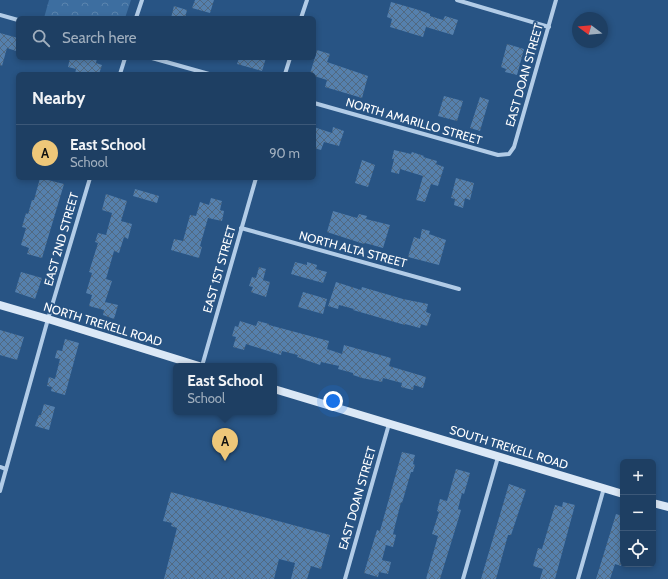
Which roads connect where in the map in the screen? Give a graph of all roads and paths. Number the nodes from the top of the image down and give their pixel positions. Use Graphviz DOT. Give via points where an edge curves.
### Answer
graph roads {
  1 [pos="142,0"];
  2 [pos="307,0"];
  3 [pos="457,0"];
  4 [pos="556,0"];
  5 [pos="0,15"];
  6 [pos="137,16"];
  7 [pos="303,16"];
  8 [pos="16,19"];
  9 [pos="549,27"];
  10 [pos="124,60"];
  11 [pos="159,60"];
  12 [pos="289,60"];
  13 [pos="121,72"];
  14 [pos="202,72"];
  15 [pos="286,72"];
  16 [pos="316,105"];
  17 [pos="509,154"];
  18 [pos="89,180"];
  19 [pos="255,180"];
  20 [pos="241,228"];
  21 [pos="459,289"];
  22 [pos="0,305"];
  23 [pos="48,318"];
  24 [pos="190,363"];
  25 [pos="201,363"];
  26 [pos="277,390"];
  27 [pos="389,423"];
  28 [pos="498,457"];
  29 [pos="0,467"];
  30 [pos="6,469"];
  31 [pos="604,488"];
  32 [pos="0,491"];
  33 [pos="620,493"];
  34 [pos="656,504"];
  35 [pos="668,507"];
  36 [pos="345,579"];
  37 [pos="463,579"];
  38 [pos="578,579"];
  1 -- 6 [label="street"];
  2 -- 7 [label="street"];
  3 -- 9 [label="street"];
  4 -- 9 [label="street, EAST DOAN STREET"];
  5 -- 8 [label="street"];
  9 -- 17 [label="street, EAST DOAN STREET" via="514,147"];
  10 -- 13 [label="street"];
  11 -- 14 [label="street"];
  12 -- 15 [label="street"];
  16 -- 17 [label="street, NORTH AMARILLO STREET" via="498,156"];
  18 -- 23 [label="street, EAST 2ND STREET"];
  19 -- 20 [label="street, EAST 1ST STREET"];
  20 -- 21 [label="street, NORTH ALTA STREET"];
  20 -- 25 [label="street, EAST 1ST STREET"];
  22 -- 23 [label="main road, NORTH TREKELL ROAD"];
  23 -- 24 [label="main road, NORTH TREKELL ROAD"];
  23 -- 30 [label="street, EAST 2ND STREET"];
  26 -- 27 [label="main road"];
  27 -- 28 [label="main road, SOUTH TREKELL ROAD"];
  27 -- 36 [label="street, EAST DOAN STREET"];
  28 -- 31 [label="main road, SOUTH TREKELL ROAD"];
  28 -- 37 [label="street"];
  29 -- 30 [label="street"];
  30 -- 32 [label="street, EAST 2ND STREET"];
  31 -- 33 [label="main road, SOUTH TREKELL ROAD"];
  31 -- 38 [label="street"];
  34 -- 35 [label="main road"];
}
